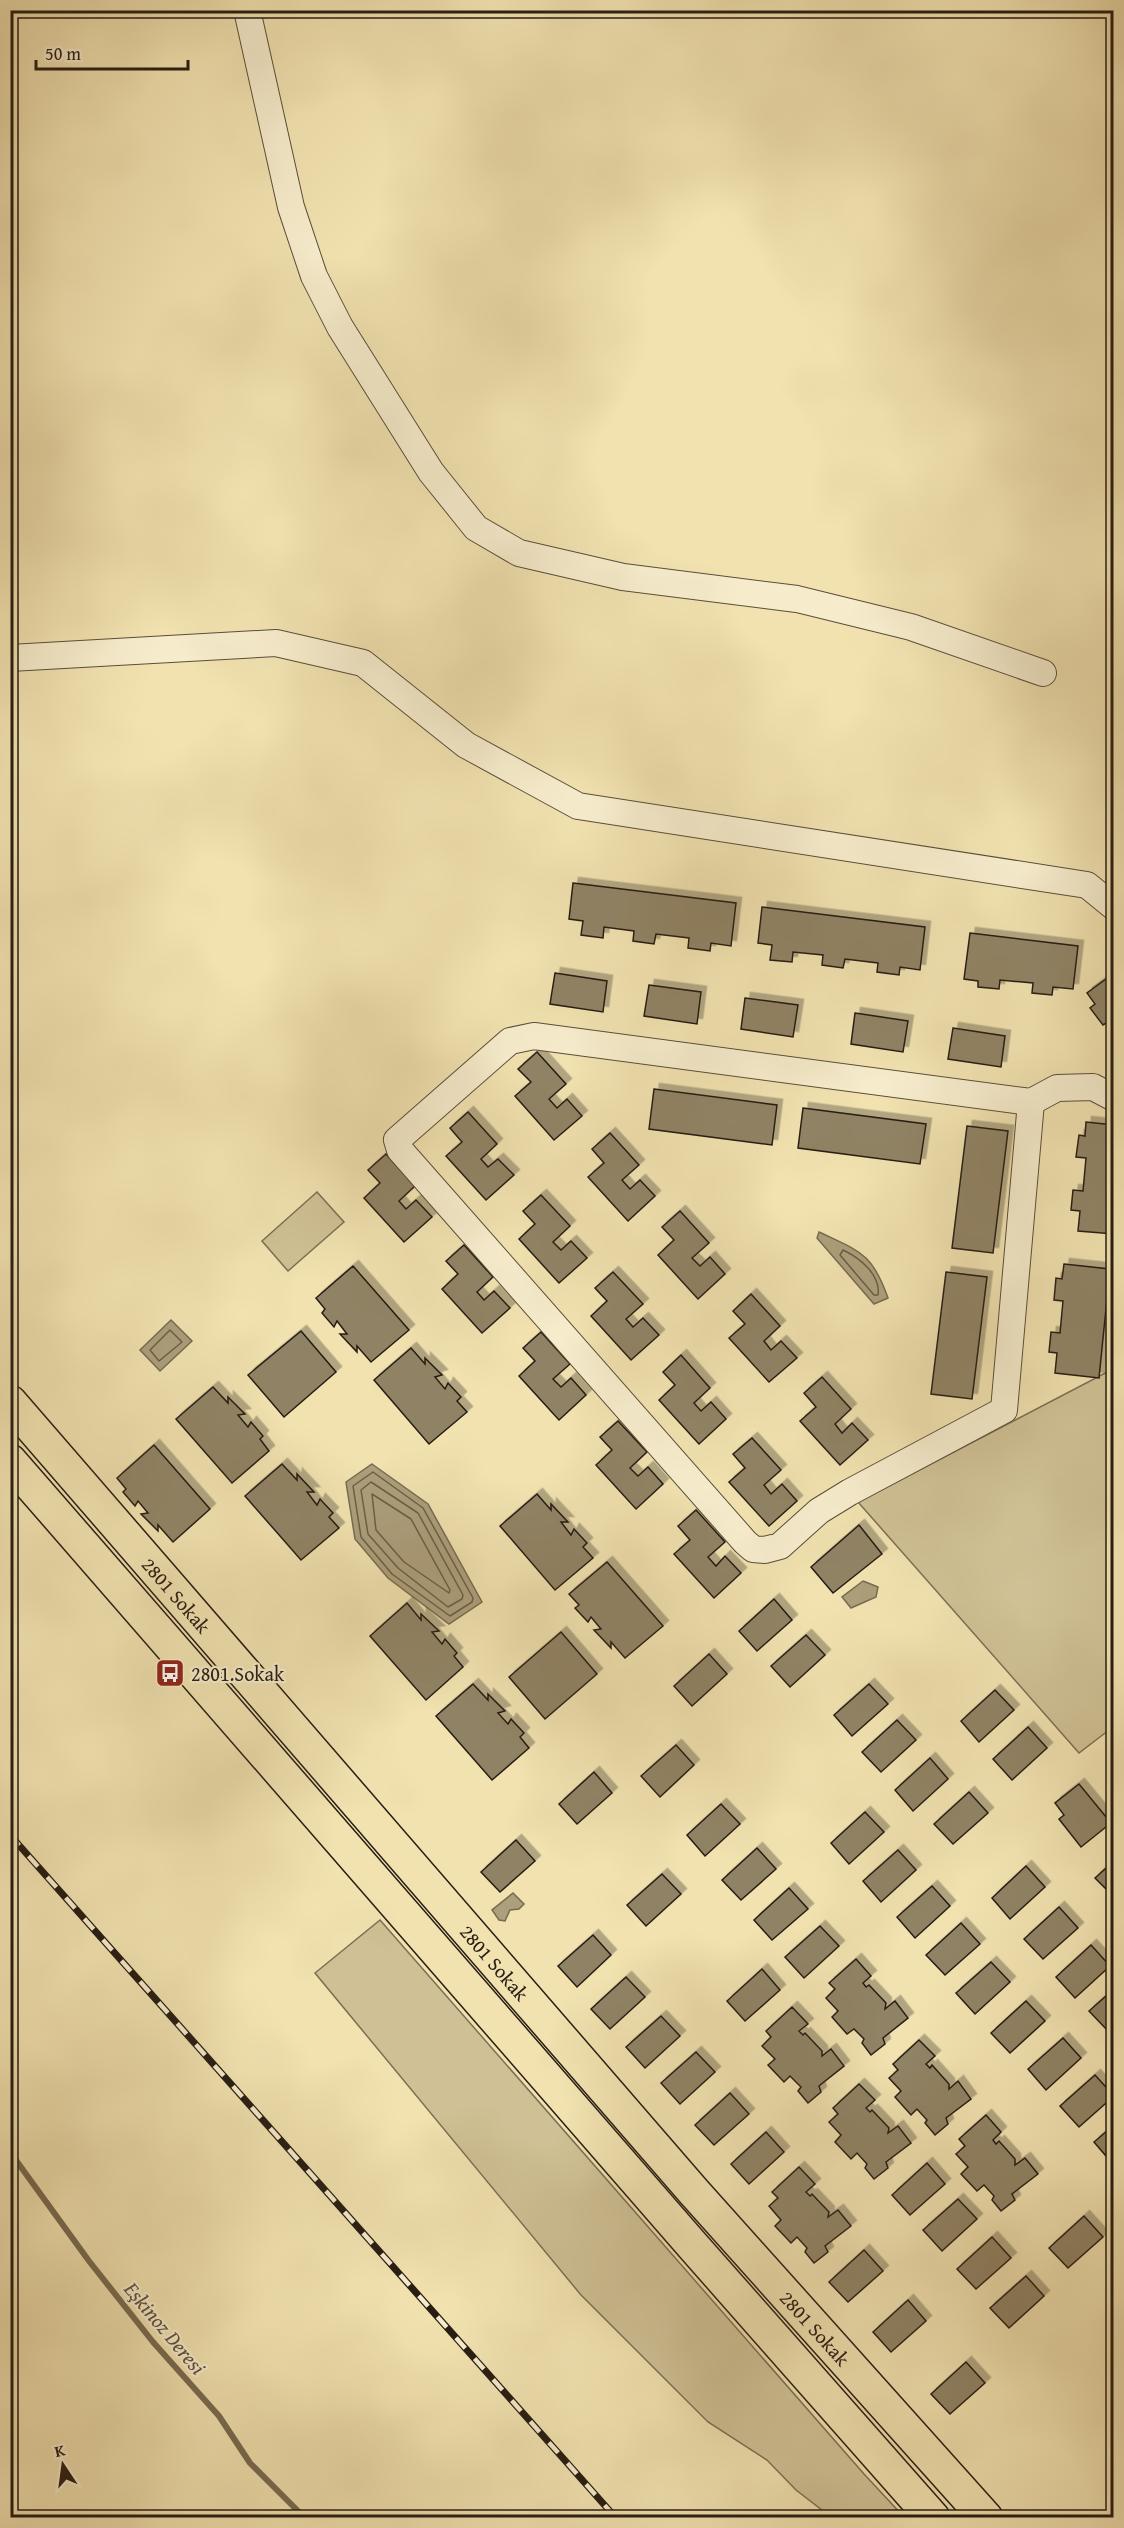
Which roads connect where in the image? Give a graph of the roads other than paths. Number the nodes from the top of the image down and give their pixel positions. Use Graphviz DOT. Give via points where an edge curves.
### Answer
graph roads {
  1 [pos="247,10"];
  2 [pos="10,658"];
  3 [pos="1043,673"];
  4 [pos="1113,907"];
  5 [pos="1113,1098"];
  6 [pos="1031,1102"];
  7 [pos="10,1402"];
  8 [pos="10,1461"];
  9 [pos="933,2517"];
  10 [pos="986,2517"];
  1 -- 3 [label="street" via="291,207 314,276 340,327 431,472 476,528 519,553 623,577 797,599 911,627"];
  2 -- 4 [label="street" via="276,643 363,663 466,745 578,807 1088,885"];
  5 -- 6 [label="street" via="1093,1087 1058,1088"];
  6 -- 6 [label="street" via="534,1036 510,1041 398,1140 400,1150 745,1542 753,1549 765,1550 780,1546 819,1511 850,1492 1004,1410"];
  7 -- 10 [label="main road, 2801 Sokak" via="694,2192"];
  8 -- 9 [label="main road, 2801 Sokak"];
}
